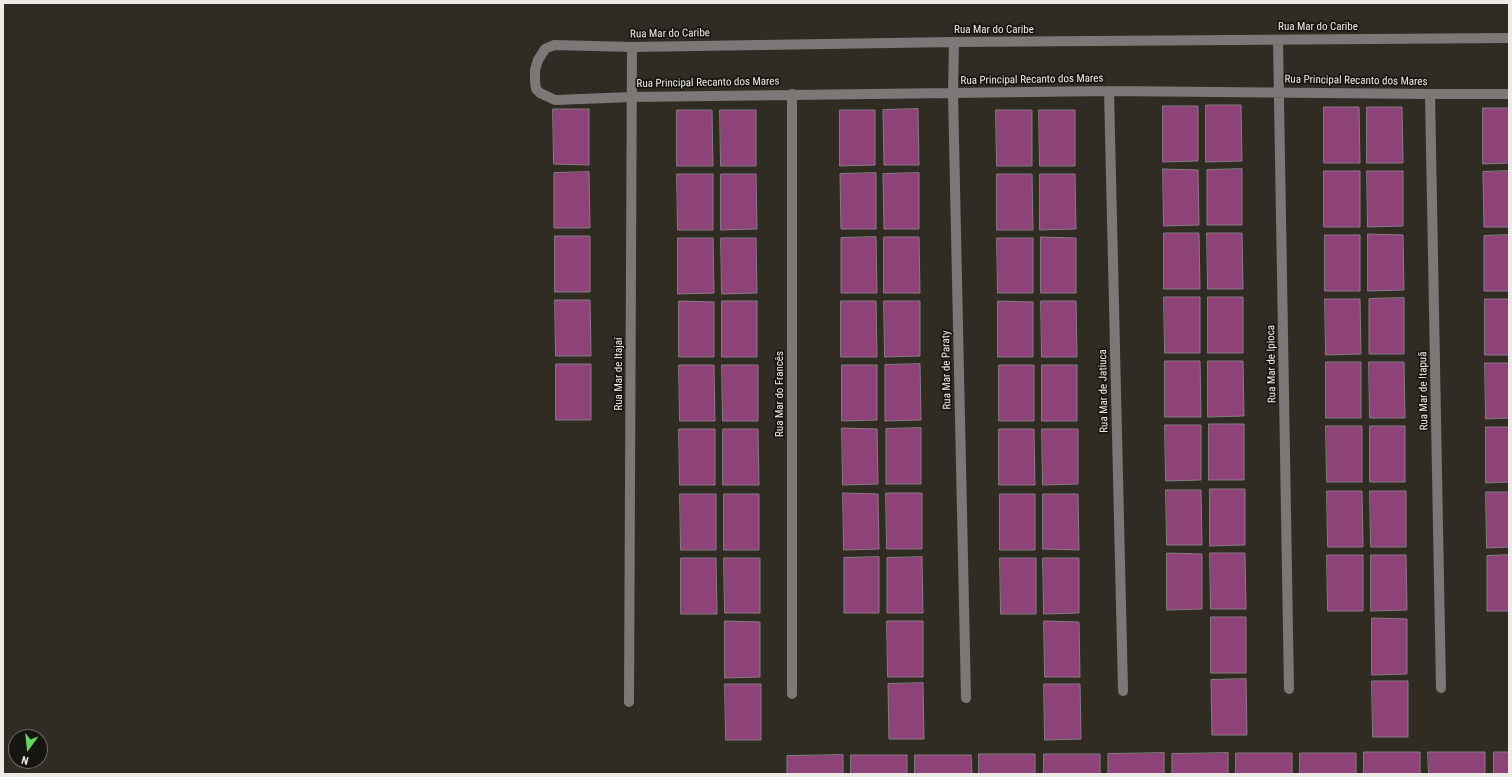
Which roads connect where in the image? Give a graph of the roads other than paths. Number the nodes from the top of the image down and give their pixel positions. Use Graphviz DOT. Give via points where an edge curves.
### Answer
graph roads {
  1 [pos="1509,38"];
  2 [pos="1278,40"];
  3 [pos="954,42"];
  4 [pos="632,47"];
  5 [pos="1109,91"];
  6 [pos="1279,92"];
  7 [pos="953,93"];
  8 [pos="792,94"];
  9 [pos="1430,94"];
  10 [pos="1509,94"];
  11 [pos="632,97"];
  12 [pos="556,100"];
  13 [pos="1442,688"];
  14 [pos="1289,689"];
  15 [pos="1123,691"];
  16 [pos="792,694"];
  17 [pos="966,698"];
  18 [pos="629,702"];
  1 -- 2 [label="street, Rua Mar do Caribe"];
  2 -- 3 [label="street, Rua Mar do Caribe"];
  2 -- 6 [label="street, Rua Mar de Ipioca"];
  3 -- 4 [label="street, Rua Mar do Caribe"];
  3 -- 7 [label="street, Rua Mar de Paraty"];
  4 -- 11 [label="street, Rua Mar de Itajaí"];
  4 -- 12 [label="street, Rua Mar do Caribe" via="554,45 545,50 535,70 536,89"];
  5 -- 6 [label="street, Rua Principal Recanto dos Mares"];
  5 -- 7 [label="street, Rua Principal Recanto dos Mares"];
  5 -- 15 [label="street, Rua Mar de Jatiuca"];
  6 -- 9 [label="street, Rua Principal Recanto dos Mares"];
  6 -- 14 [label="street, Rua Mar de Ipioca"];
  7 -- 8 [label="street, Rua Principal Recanto dos Mares"];
  7 -- 17 [label="street, Rua Mar de Paraty"];
  8 -- 11 [label="street, Rua Principal Recanto dos Mares"];
  8 -- 16 [label="street, Rua Mar do Francês"];
  9 -- 10 [label="street, Rua Principal Recanto dos Mares"];
  9 -- 13 [label="street, Rua Mar de Itapuã"];
  11 -- 12 [label="street, Rua Principal Recanto dos Mares"];
  11 -- 18 [label="street, Rua Mar de Itajaí"];
}
